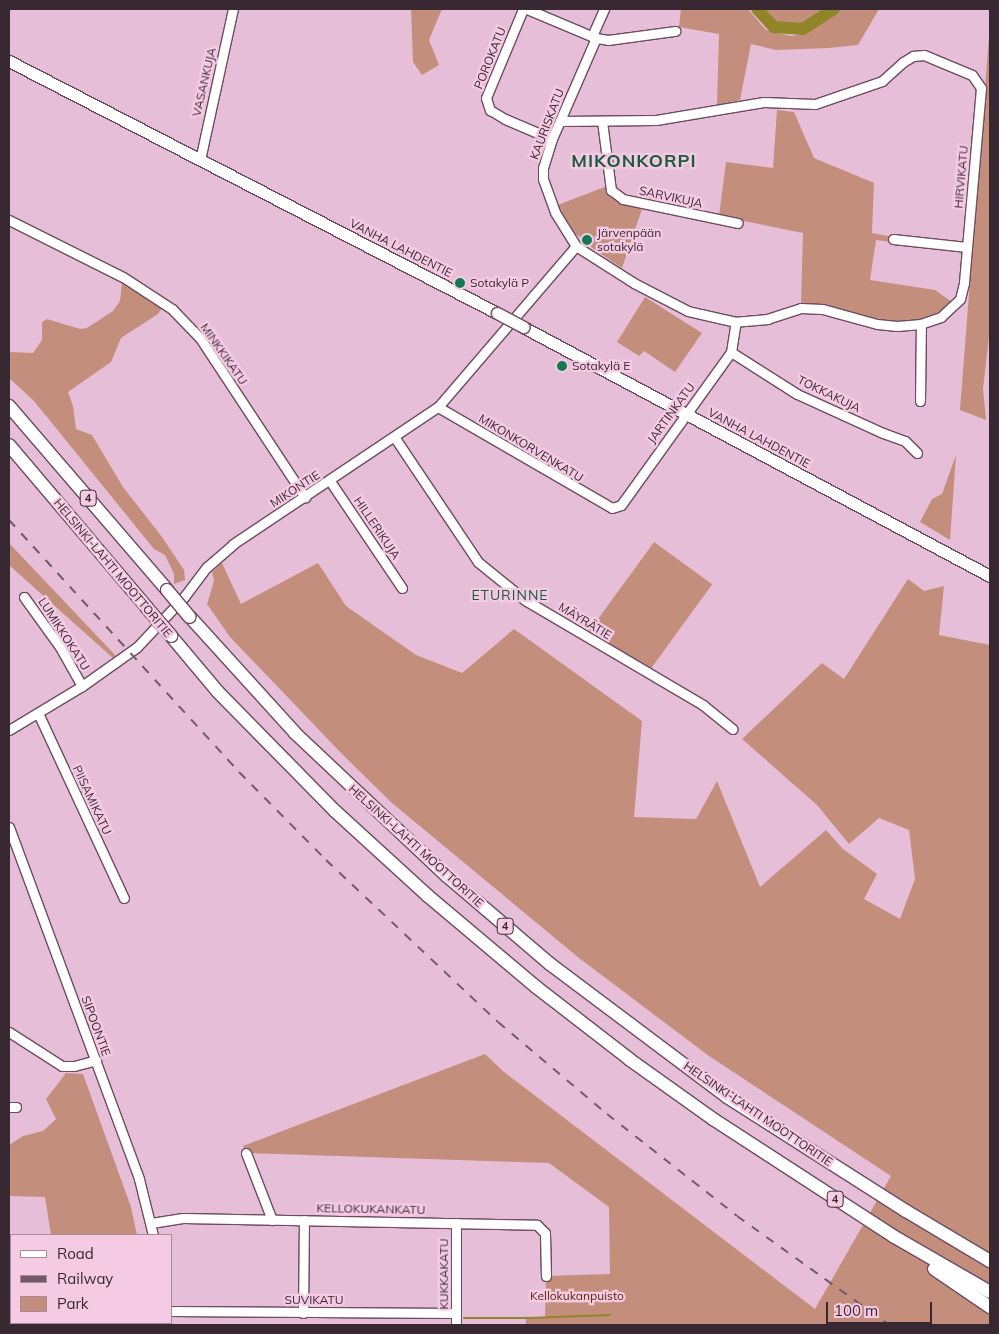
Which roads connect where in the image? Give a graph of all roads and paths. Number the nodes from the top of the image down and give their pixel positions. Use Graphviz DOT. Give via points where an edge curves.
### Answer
graph roads {
  1 [pos="233,9"];
  2 [pos="525,9"];
  3 [pos="604,9"];
  4 [pos="675,31"];
  5 [pos="594,37"];
  6 [pos="9,61"];
  7 [pos="560,121"];
  8 [pos="602,121"];
  9 [pos="552,139"];
  10 [pos="200,160"];
  11 [pos="9,220"];
  12 [pos="738,223"];
  13 [pos="894,239"];
  14 [pos="576,246"];
  15 [pos="967,247"];
  16 [pos="736,322"];
  17 [pos="921,324"];
  18 [pos="731,352"];
  19 [pos="920,401"];
  20 [pos="9,406"];
  21 [pos="438,407"];
  22 [pos="686,415"];
  23 [pos="394,438"];
  24 [pos="9,445"];
  25 [pos="917,453"];
  26 [pos="330,481"];
  27 [pos="305,497"];
  28 [pos="612,508"];
  29 [pos="990,576"];
  30 [pos="402,588"];
  31 [pos="24,597"];
  32 [pos="82,686"];
  33 [pos="38,713"];
  34 [pos="9,730"];
  35 [pos="733,730"];
  36 [pos="9,827"];
  37 [pos="124,898"];
  38 [pos="9,1032"];
  39 [pos="96,1060"];
  40 [pos="246,1152"];
  41 [pos="272,1220"];
  42 [pos="304,1220"];
  43 [pos="151,1223"];
  44 [pos="456,1224"];
  45 [pos="153,1234"];
  46 [pos="893,1236"];
  47 [pos="990,1261"];
  48 [pos="546,1276"];
  49 [pos="990,1292"];
  50 [pos="990,1307"];
  51 [pos="172,1311"];
  52 [pos="303,1313"];
  53 [pos="456,1313"];
  54 [pos="456,1325"];
  1 -- 10 [label="street, VASANKUJA"];
  2 -- 5 [label="street"];
  2 -- 9 [label="street, POROKATU" via="486,98 490,110 505,120"];
  3 -- 5 [label="street, KAURISKATU"];
  4 -- 5 [label="street" via="608,40"];
  5 -- 7 [label="street, KAURISKATU"];
  6 -- 10 [label="main road, VANHA LAHDENTIE"];
  7 -- 8 [label="street, HIRVIKATU"];
  7 -- 9 [label="street, KAURISKATU"];
  8 -- 12 [label="street, SARVIKUJA" via="611,190 623,199"];
  8 -- 15 [label="street, HIRVIKATU" via="656,120 747,104 815,104 882,81 903,62 913,56 924,55 972,75 981,88"];
  9 -- 14 [label="street, KAURISKATU" via="543,179 555,212"];
  10 -- 22 [label="main road, VANHA LAHDENTIE, bridge" via="498,313"];
  11 -- 27 [label="street, MINKKIKATU" via="123,277 172,309 200,338"];
  13 -- 15 [label="street"];
  14 -- 16 [label="street, HIRVIKATU" via="634,283 688,311"];
  14 -- 21 [label="street, MIKONTIE"];
  15 -- 17 [label="street, HIRVIKATU" via="960,299 941,317"];
  16 -- 17 [label="street, HIRVIKATU" via="768,319 801,308 822,309 877,324"];
  16 -- 18 [label="street, JARTINKATU"];
  17 -- 19 [label="street"];
  18 -- 22 [label="street, JARTINKATU"];
  18 -- 25 [label="street, TOKKAKUJA" via="797,394 905,441"];
  20 -- 47 [label="highway, HELSINKI-LAHTI MOOTTORITIE / 4, bridge" via="190,617 295,733 447,876 550,964 727,1097"];
  21 -- 23 [label="street, MIKONTIE"];
  21 -- 28 [label="street, MIKONKORVENKATU"];
  22 -- 28 [label="street, JARTINKATU" via="621,505"];
  22 -- 29 [label="main road, VANHA LAHDENTIE"];
  23 -- 26 [label="street, MIKONTIE"];
  23 -- 35 [label="street, MÄYRÄTIE" via="478,562 526,600 703,705"];
  24 -- 46 [label="highway, HELSINKI-LAHTI MOOTTORITIE / 4, bridge" via="218,692 335,811 428,896 536,987 629,1059 713,1119"];
  26 -- 27 [label="street, MIKONTIE"];
  26 -- 30 [label="street, HILLERIKUJA"];
  27 -- 32 [label="street, MIKONTIE" via="233,544 207,567 151,634 120,661"];
  31 -- 32 [label="street, LUMIKKOKATU" via="60,647"];
  32 -- 33 [label="street, MIKONTIE"];
  33 -- 34 [label="street, MIKONTIE"];
  33 -- 37 [label="street, PIISAMIKATU"];
  36 -- 39 [label="street, SIPOONTIE"];
  38 -- 39 [label="street" via="62,1066"];
  39 -- 43 [label="street, SIPOONTIE" via="139,1179"];
  40 -- 41 [label="street"];
  41 -- 42 [label="street, KELLOKUKANKATU"];
  41 -- 43 [label="street, KELLOKUKANKATU" via="183,1218"];
  42 -- 44 [label="street, KELLOKUKANKATU"];
  42 -- 52 [label="street"];
  43 -- 45 [label="street, SIPOONTIE"];
  44 -- 48 [label="street, KELLOKUKANKATU" via="537,1225 545,1233"];
  44 -- 53 [label="street, KUKKAKATU"];
  46 -- 49 [label="highway, 4"];
  46 -- 50 [label="highway"];
  51 -- 52 [label="street, SUVIKATU"];
  52 -- 53 [label="street, SUVIKATU"];
  53 -- 54 [label="street, KUKKAKATU"];
}
